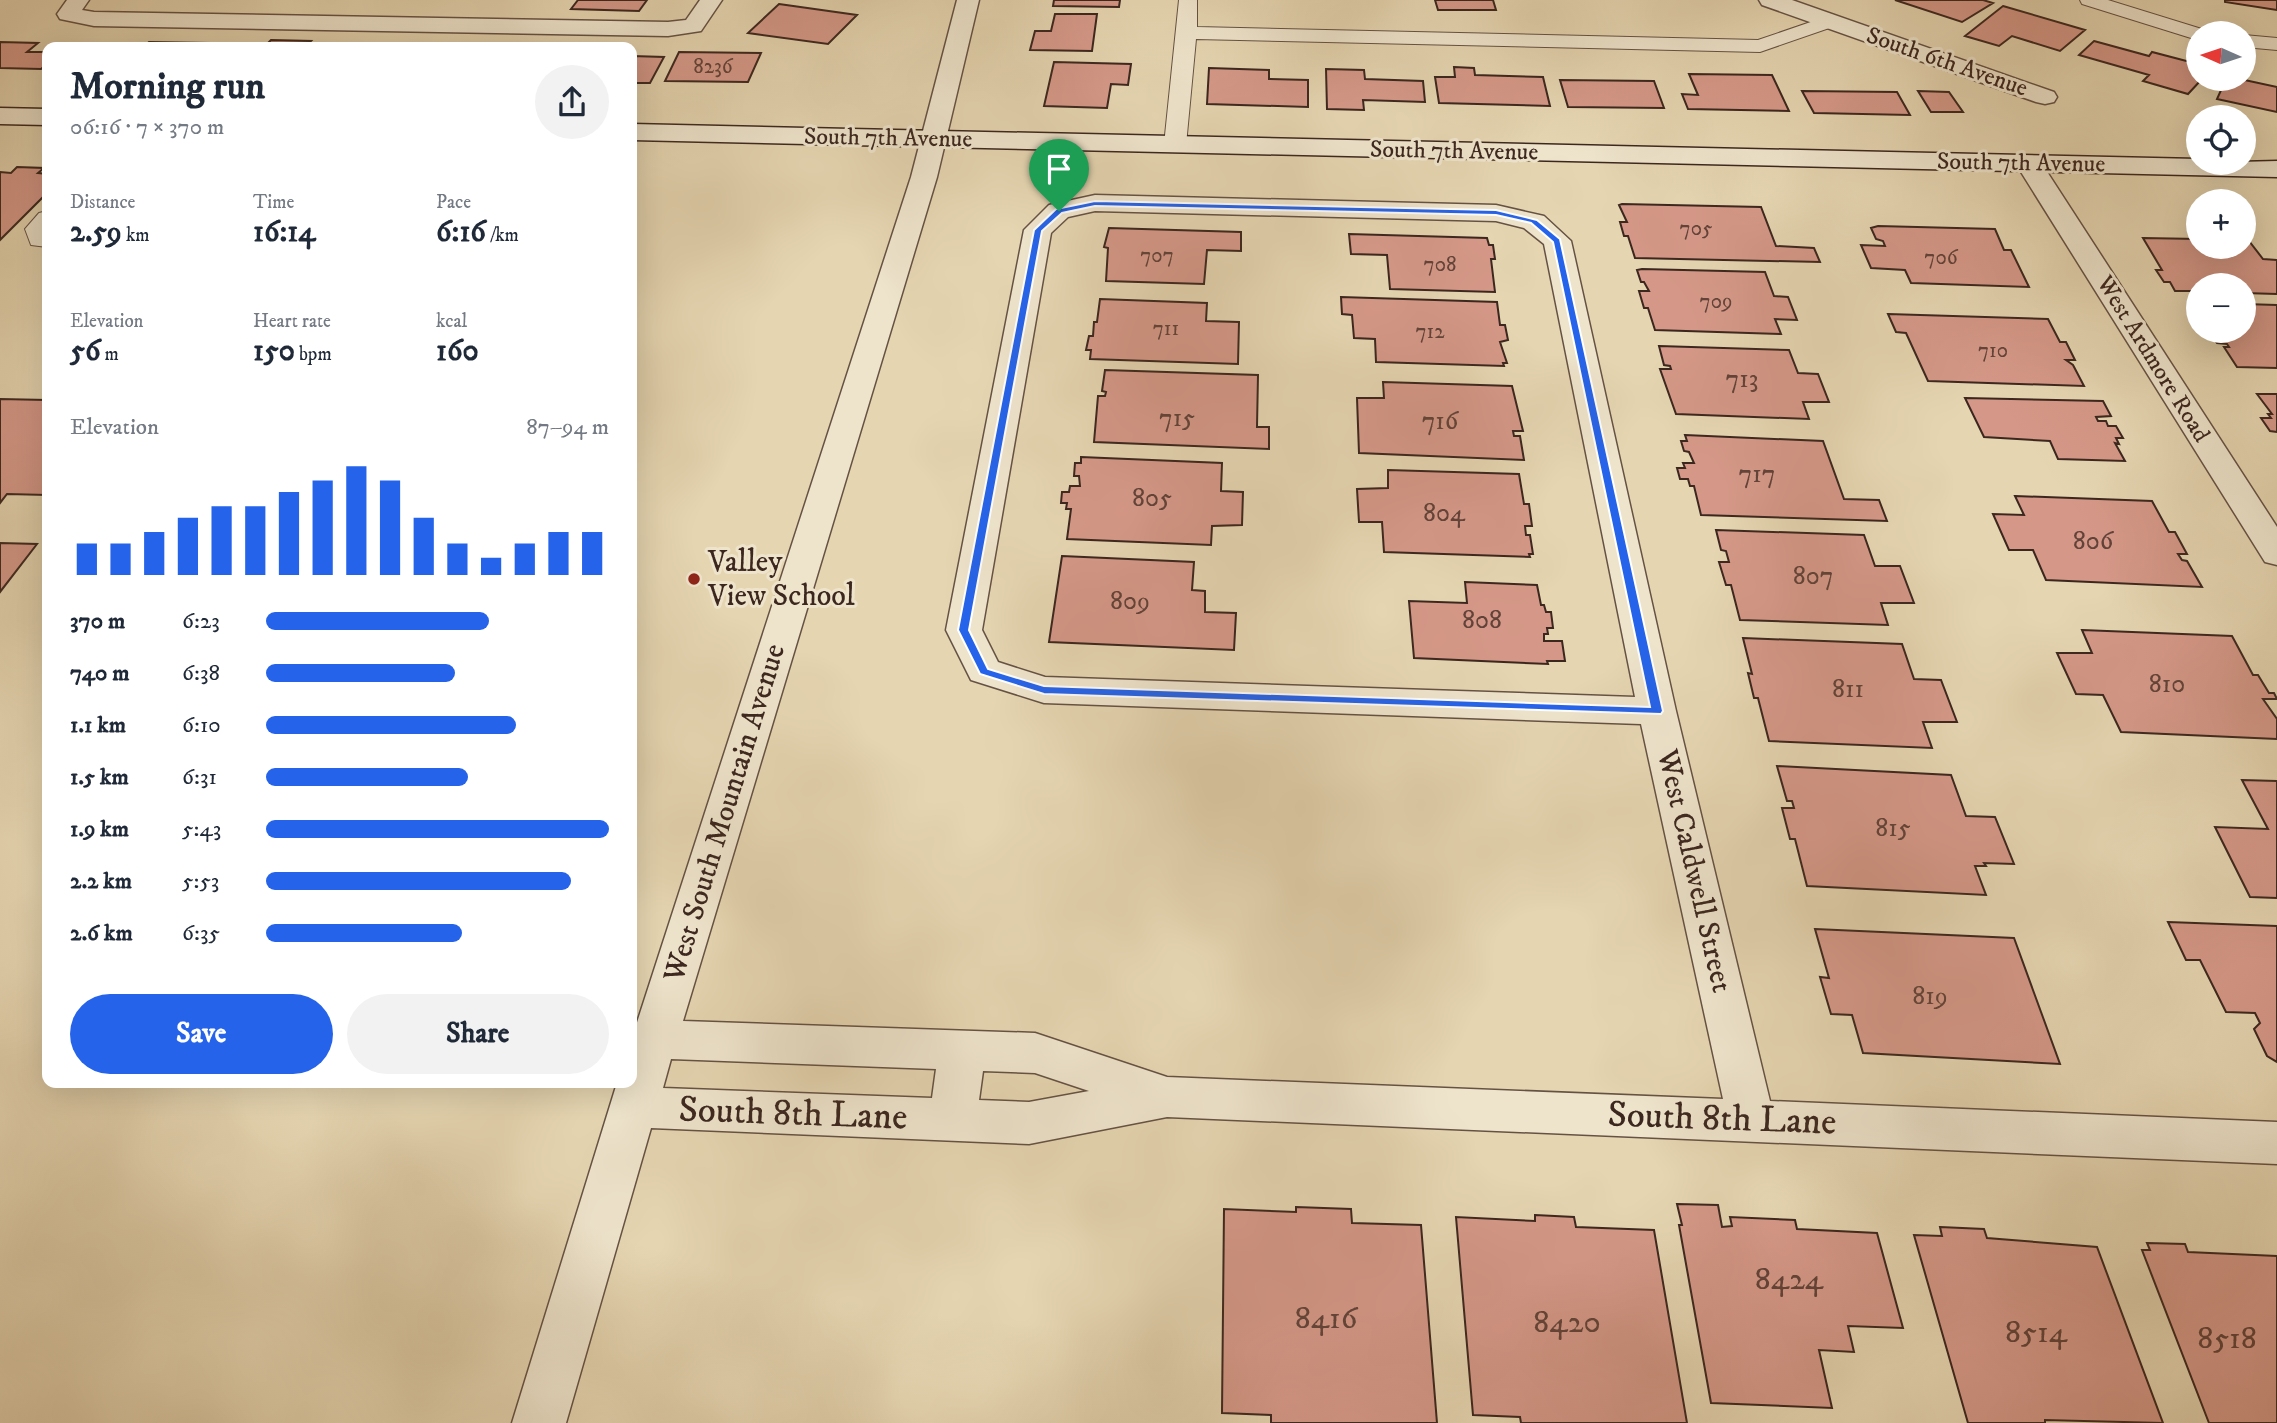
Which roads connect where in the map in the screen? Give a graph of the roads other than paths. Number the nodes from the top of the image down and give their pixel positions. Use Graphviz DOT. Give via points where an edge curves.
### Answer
graph roads {
  1 [pos="712,0"];
  2 [pos="968,0"];
  3 [pos="1188,0"];
  4 [pos="1770,0"];
  5 [pos="2089,0"];
  6 [pos="73,7"];
  7 [pos="1831,22"];
  8 [pos="2186,29"];
  9 [pos="1187,33"];
  10 [pos="2256,42"];
  11 [pos="2277,44"];
  12 [pos="2045,97"];
  13 [pos="0,116"];
  14 [pos="42,117"];
  15 [pos="637,132"];
  16 [pos="933,139"];
  17 [pos="1175,145"];
  18 [pos="2029,164"];
  19 [pos="2277,169"];
  20 [pos="42,223"];
  21 [pos="42,240"];
  22 [pos="2277,554"];
  23 [pos="1657,711"];
  24 [pos="655,1039"];
  25 [pos="962,1051"];
  26 [pos="1167,1097"];
  27 [pos="633,1107"];
  28 [pos="953,1120"];
  29 [pos="1751,1120"];
  30 [pos="2277,1143"];
  31 [pos="539,1423"];
  1 -- 6 [label="street" via="694,26 668,29 94,19"];
  2 -- 16 [label="street, West South Mountain Avenue"];
  3 -- 9 [label="lane"];
  4 -- 7 [label="street, South 6th Avenue"];
  5 -- 8 [label="lane"];
  7 -- 9 [label="lane" via="1760,46"];
  7 -- 12 [label="street, South 6th Avenue"];
  9 -- 17 [label="lane"];
  10 -- 11 [label="lane"];
  13 -- 14 [label="street"];
  15 -- 16 [label="street, South 7th Avenue"];
  16 -- 17 [label="street, South 7th Avenue"];
  16 -- 24 [label="street, West South Mountain Avenue"];
  17 -- 18 [label="street, South 7th Avenue"];
  18 -- 19 [label="street, South 7th Avenue"];
  18 -- 22 [label="street, West Ardmore Road"];
  20 -- 21 [label="lane" via="36,229"];
  23 -- 23 [label="street, West Caldwell Street" via="1557,241 1534,222 1496,213 1095,203 1059,211 1038,230 964,630 984,671 1044,690"];
  23 -- 29 [label="street, West Caldwell Street"];
  24 -- 25 [label="street, South 8th Lane"];
  24 -- 27 [label="street, West South Mountain Avenue"];
  25 -- 26 [label="street, South 8th Lane" via="1035,1054"];
  25 -- 28 [label="street"];
  26 -- 28 [label="street, South 8th Lane" via="1029,1123"];
  26 -- 29 [label="street, South 8th Lane"];
  27 -- 28 [label="street, South 8th Lane"];
  27 -- 31 [label="street, West South Mountain Avenue"];
  29 -- 30 [label="street, South 8th Lane"];
}
